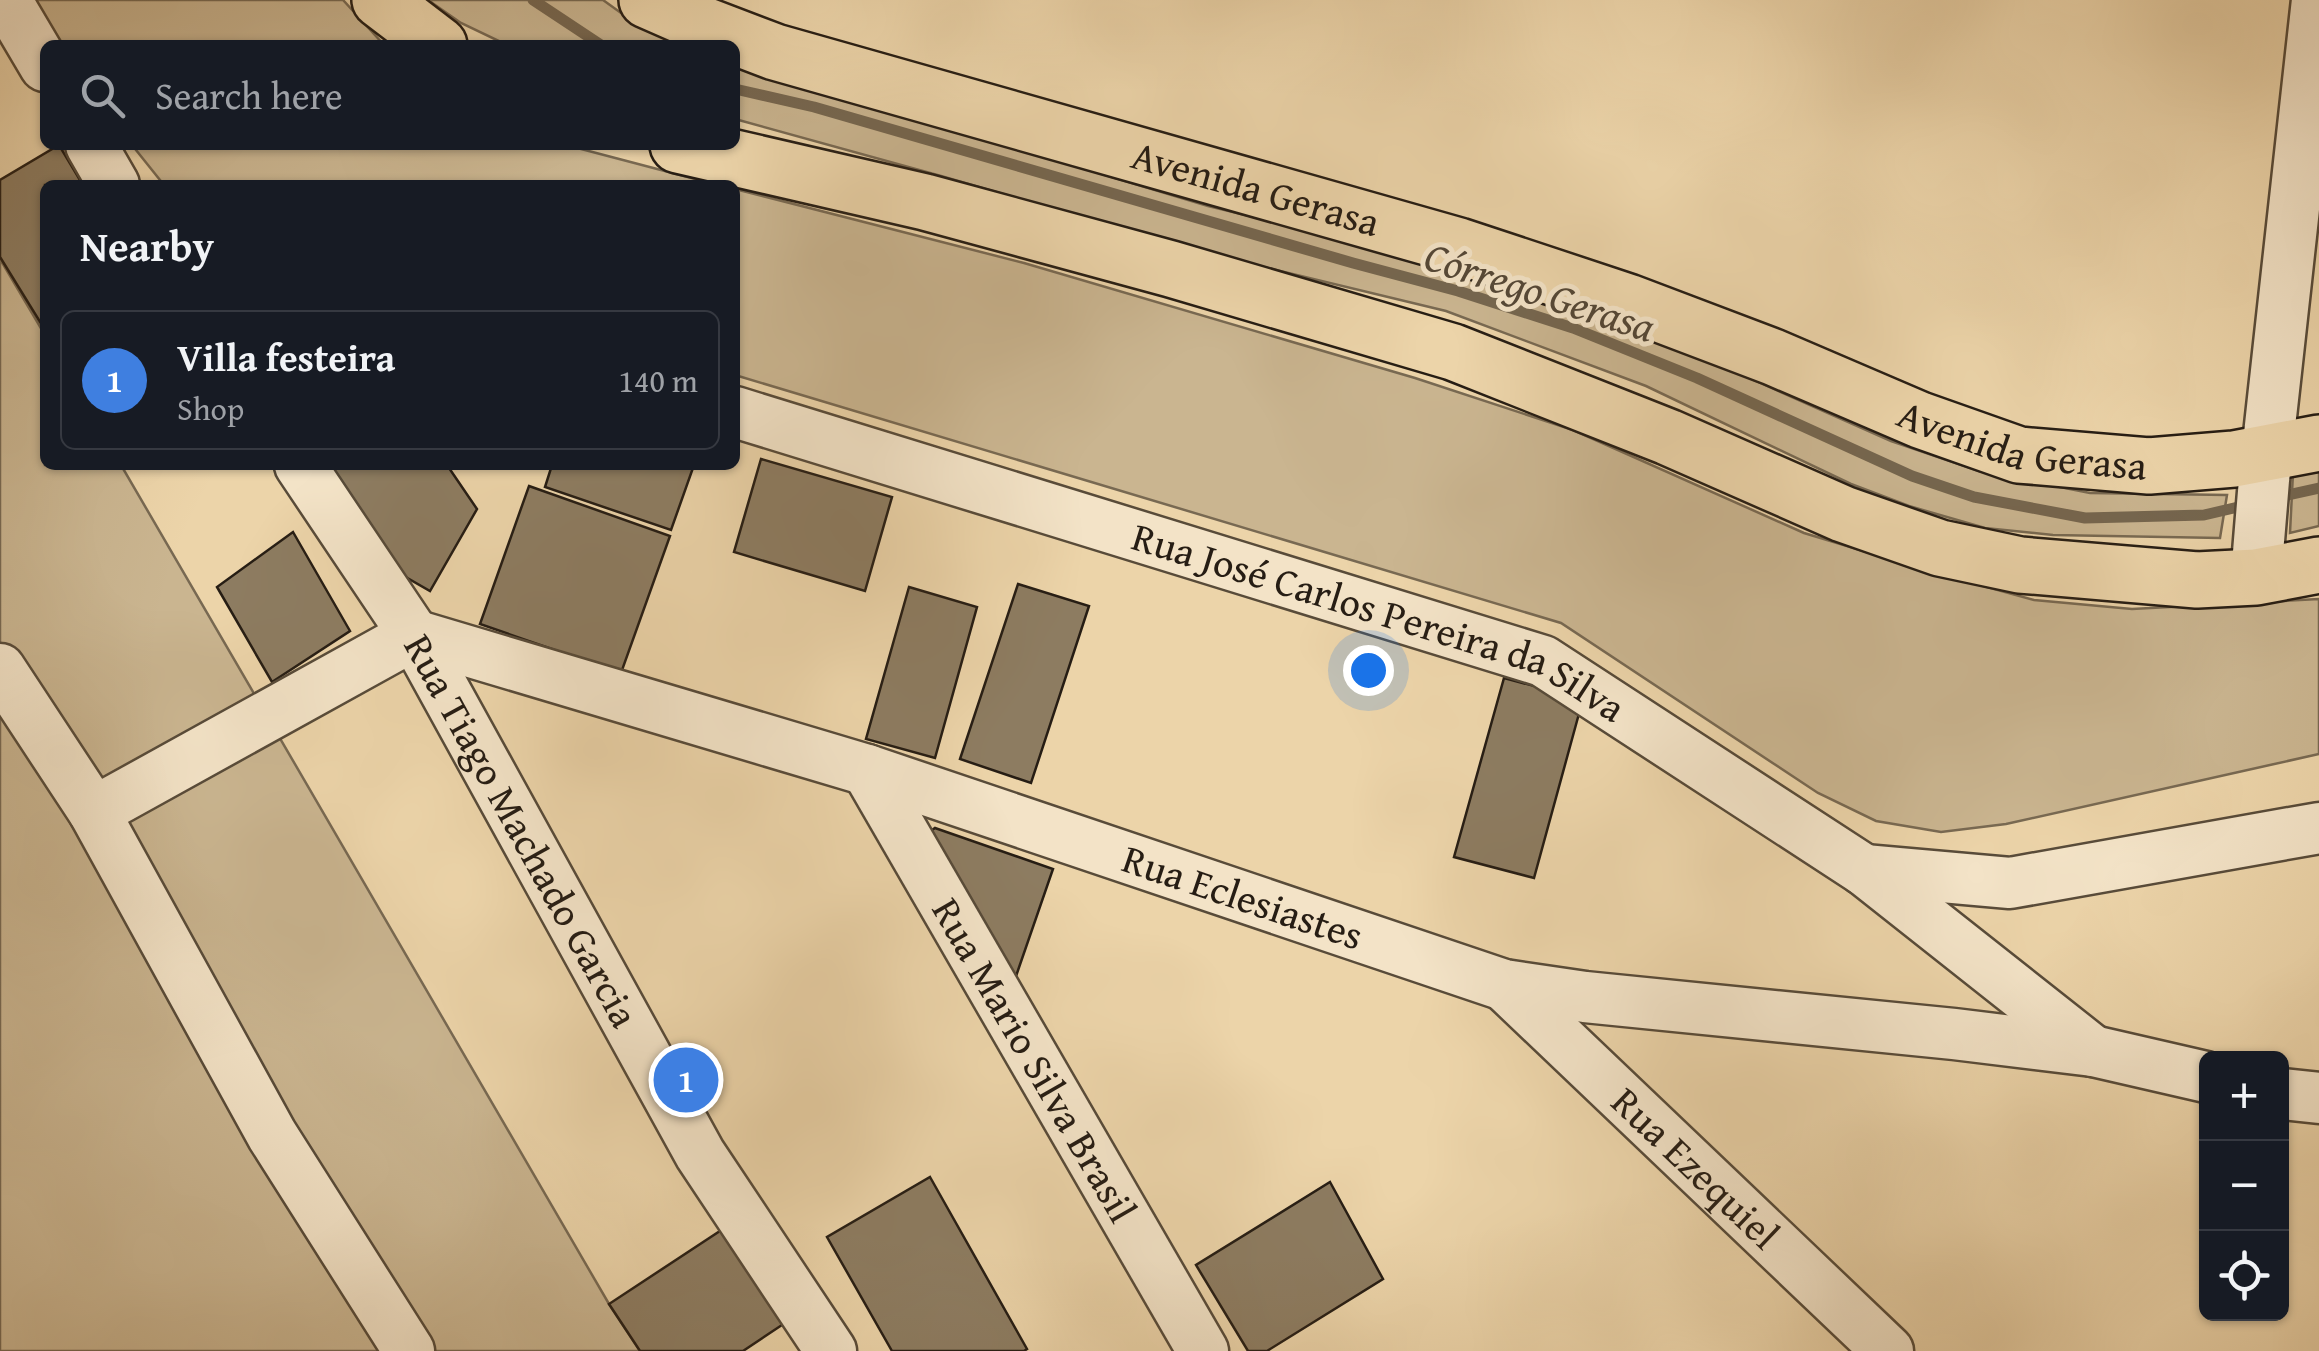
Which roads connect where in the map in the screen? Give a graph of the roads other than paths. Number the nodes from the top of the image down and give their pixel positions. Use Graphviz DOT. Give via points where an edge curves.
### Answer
graph roads {
  1 [pos="6,0"];
  2 [pos="380,0"];
  3 [pos="647,0"];
  4 [pos="2316,0"];
  5 [pos="432,40"];
  6 [pos="40,58"];
  7 [pos="94,150"];
  8 [pos="699,150"];
  9 [pos="111,180"];
  10 [pos="740,414"];
  11 [pos="2284,459"];
  12 [pos="303,470"];
  13 [pos="2257,556"];
  14 [pos="2319,565"];
  15 [pos="414,635"];
  16 [pos="0,669"];
  17 [pos="867,770"];
  18 [pos="94,812"];
  19 [pos="2319,828"];
  20 [pos="1864,870"];
  21 [pos="2010,883"];
  22 [pos="1964,950"];
  23 [pos="1504,985"];
  24 [pos="2092,1051"];
  25 [pos="2199,1075"];
  26 [pos="2289,1095"];
  27 [pos="2319,1098"];
  28 [pos="409,1351"];
  29 [pos="831,1351"];
  30 [pos="1203,1351"];
  31 [pos="1888,1351"];
  1 -- 6 [label="street"];
  2 -- 5 [label="main road"];
  3 -- 11 [label="main road, Avenida Gerasa" via="774,52 1458,246 1609,296 2020,456 2149,466"];
  4 -- 11 [label="street"];
  7 -- 9 [label="street"];
  8 -- 13 [label="main road" via="944,207 1453,352 1940,548 2020,565 2197,580"];
  10 -- 20 [label="street, Rua José Carlos Pereira da Silva" via="1543,661"];
  11 -- 13 [label="street"];
  12 -- 15 [label="street, Rua Tiago Machado Garcia"];
  13 -- 14 [label="main road"];
  15 -- 17 [label="street, Rua Eclesiastes"];
  15 -- 18 [label="street"];
  15 -- 29 [label="street, Rua Tiago Machado Garcia" via="700,1154"];
  16 -- 18 [label="street"];
  17 -- 23 [label="street, Rua Eclesiastes"];
  17 -- 30 [label="street, Rua Mario Silva Brasil"];
  18 -- 28 [label="street" via="272,1135"];
  19 -- 21 [label="street"];
  20 -- 21 [label="street"];
  20 -- 22 [label="street, Rua José Carlos Pereira da Silva"];
  21 -- 22 [label="street"];
  22 -- 24 [label="street, Rua Eclesiastes"];
  23 -- 24 [label="street, Rua Eclesiastes"];
  23 -- 31 [label="street, Rua Ezequiel"];
  24 -- 25 [label="street, Rua Eclesiastes"];
  26 -- 27 [label="street"];
}
